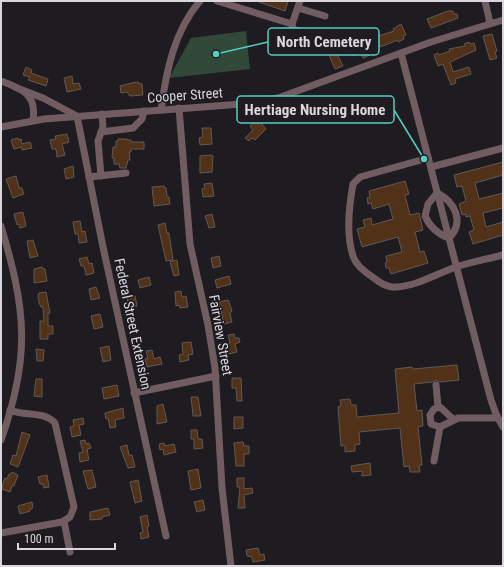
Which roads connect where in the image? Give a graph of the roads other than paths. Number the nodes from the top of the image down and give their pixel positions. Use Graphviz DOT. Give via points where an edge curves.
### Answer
graph roads {
  1 [pos="200,1"];
  2 [pos="217,1"];
  3 [pos="486,1"];
  4 [pos="299,5"];
  5 [pos="325,16"];
  6 [pos="503,20"];
  7 [pos="490,23"];
  8 [pos="292,24"];
  9 [pos="311,34"];
  10 [pos="401,53"];
  11 [pos="1,81"];
  12 [pos="17,88"];
  13 [pos="179,108"];
  14 [pos="161,110"];
  15 [pos="144,111"];
  16 [pos="102,114"];
  17 [pos="77,116"];
  18 [pos="32,120"];
  19 [pos="1,127"];
  20 [pos="101,132"];
  21 [pos="503,148"];
  22 [pos="428,158"];
  23 [pos="431,168"];
  24 [pos="126,173"];
  25 [pos="102,176"];
  26 [pos="89,177"];
  27 [pos="437,193"];
  28 [pos="1,226"];
  29 [pos="449,238"];
  30 [pos="503,255"];
  31 [pos="457,267"];
  32 [pos="216,376"];
  33 [pos="436,385"];
  34 [pos="134,393"];
  35 [pos="438,407"];
  36 [pos="10,410"];
  37 [pos="498,418"];
  38 [pos="454,420"];
  39 [pos="503,427"];
  40 [pos="440,428"];
  41 [pos="1,440"];
  42 [pos="434,461"];
  43 [pos="64,521"];
  44 [pos="1,533"];
  45 [pos="166,536"];
  46 [pos="70,552"];
  47 [pos="231,566"];
  1 -- 14 [label="street" via="183,24 166,73"];
  2 -- 8 [label="street"];
  3 -- 7 [label="street"];
  4 -- 5 [label="street"];
  4 -- 8 [label="street"];
  6 -- 7 [label="street, Cooper Street"];
  7 -- 10 [label="street, Cooper Street"];
  8 -- 9 [label="street" via="292,29"];
  10 -- 13 [label="street, Cooper Street" via="278,98 242,104"];
  10 -- 22 [label="street"];
  11 -- 12 [label="street"];
  12 -- 17 [label="street"];
  12 -- 18 [label="street" via="33,102"];
  13 -- 14 [label="street, Cooper Street"];
  13 -- 32 [label="street, Fairview Street" via="190,244 208,325"];
  14 -- 15 [label="street, Cooper Street"];
  15 -- 16 [label="street, Cooper Street"];
  15 -- 20 [label="street" via="142,119 133,128"];
  16 -- 17 [label="street, Cooper Street"];
  16 -- 20 [label="street"];
  17 -- 18 [label="street, Cooper Street"];
  17 -- 26 [label="street, Federal Street Extension"];
  18 -- 19 [label="street, Cooper Street"];
  20 -- 25 [label="street" via="98,152"];
  21 -- 23 [label="street"];
  22 -- 23 [label="street"];
  22 -- 31 [label="street" via="360,177 353,184 350,215 353,258 370,276 391,287 427,280"];
  23 -- 27 [label="street"];
  24 -- 25 [label="street"];
  25 -- 26 [label="street"];
  26 -- 34 [label="street, Federal Street Extension"];
  27 -- 29 [label="street"];
  27 -- 29 [label="street" via="446,197 457,214 454,233"];
  27 -- 29 [label="street" via="430,200 425,216 433,230"];
  28 -- 36 [label="street" via="17,283 22,326 21,366"];
  29 -- 31 [label="street"];
  30 -- 31 [label="street"];
  31 -- 37 [label="street"];
  32 -- 34 [label="street"];
  32 -- 47 [label="street, Fairview Street" via="221,483"];
  33 -- 35 [label="street"];
  34 -- 45 [label="street, Federal Street Extension"];
  35 -- 38 [label="street"];
  35 -- 40 [label="street" via="431,413 430,420 433,425"];
  36 -- 41 [label="street"];
  36 -- 43 [label="street" via="23,415 43,415 57,427 74,507 72,515"];
  37 -- 38 [label="street" via="470,417"];
  37 -- 39 [label="street"];
  38 -- 40 [label="street"];
  40 -- 42 [label="street"];
  43 -- 44 [label="street"];
  43 -- 46 [label="street"];
}
